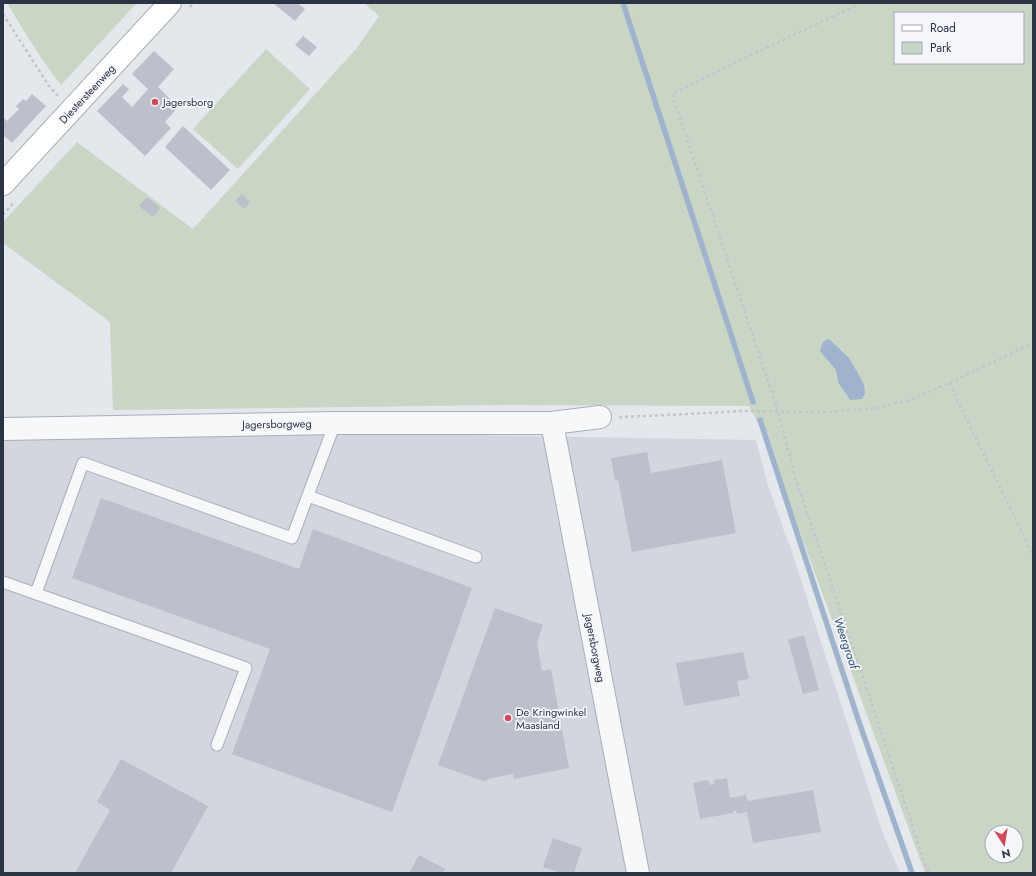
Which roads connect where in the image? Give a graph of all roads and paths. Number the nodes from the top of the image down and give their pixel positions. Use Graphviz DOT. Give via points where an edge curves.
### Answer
graph roads {
  1 [pos="170,3"];
  2 [pos="861,3"];
  3 [pos="3,14"];
  4 [pos="62,100"];
  5 [pos="3,184"];
  6 [pos="1033,343"];
  7 [pos="949,383"];
  8 [pos="778,411"];
  9 [pos="600,417"];
  10 [pos="335,423"];
  11 [pos="552,423"];
  12 [pos="3,429"];
  13 [pos="308,496"];
  14 [pos="1033,555"];
  15 [pos="476,558"];
  16 [pos="3,582"];
  17 [pos="36,593"];
  18 [pos="217,745"];
  19 [pos="638,873"];
  20 [pos="929,873"];
  1 -- 5 [label="main road, Diestersteenweg"];
  2 -- 8 [label="path" via="672,94"];
  3 -- 4 [label="path" via="48,86"];
  6 -- 7 [label="path"];
  7 -- 8 [label="path" via="910,400 876,408 825,412"];
  7 -- 14 [label="path"];
  8 -- 9 [label="path"];
  8 -- 20 [label="path" via="796,480"];
  9 -- 11 [label="street, Jagersborgweg"];
  10 -- 11 [label="street, Jagersborgweg"];
  10 -- 12 [label="street, Jagersborgweg"];
  10 -- 13 [label="lane"];
  11 -- 19 [label="street, Jagersborgweg"];
  13 -- 15 [label="lane"];
  13 -- 17 [label="lane" via="292,538 83,463"];
  16 -- 17 [label="lane"];
  17 -- 18 [label="lane" via="246,668"];
}
